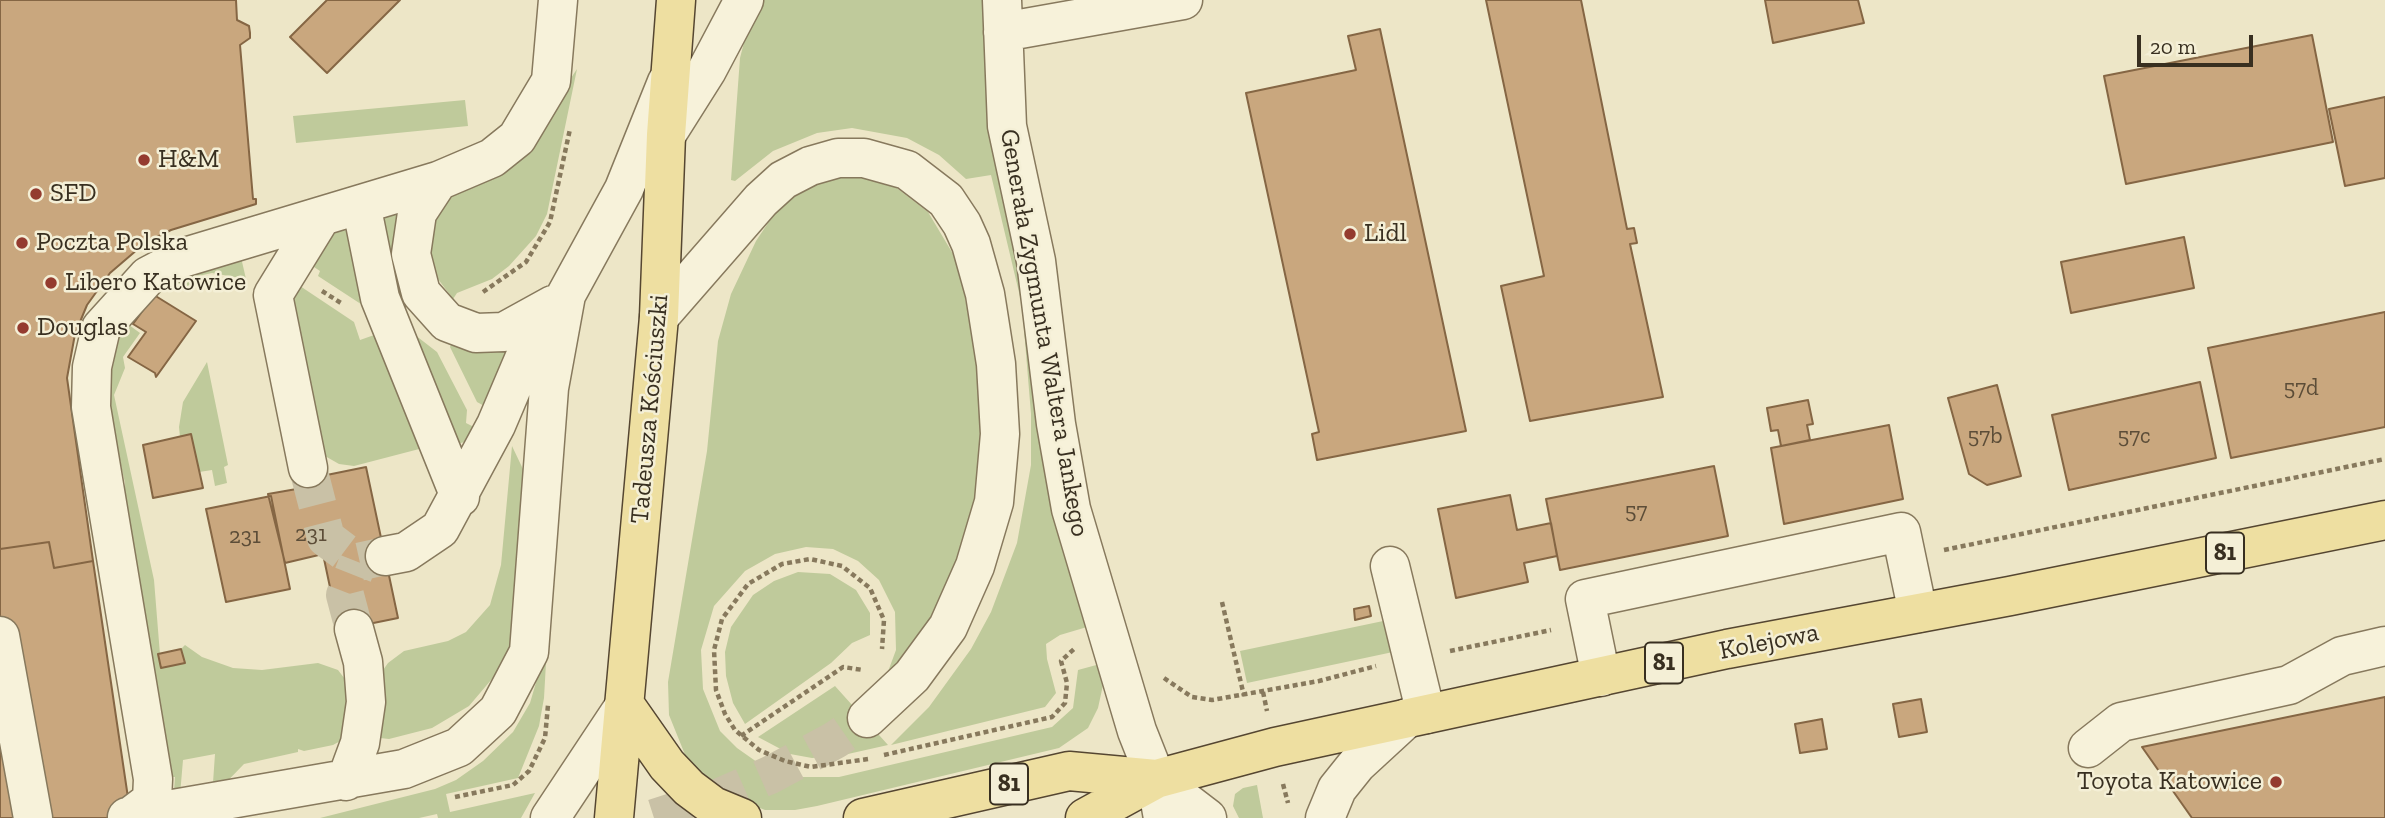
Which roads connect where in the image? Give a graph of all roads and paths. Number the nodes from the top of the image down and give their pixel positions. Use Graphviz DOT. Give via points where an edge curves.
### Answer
graph roads {
  1 [pos="558,0"];
  2 [pos="676,0"];
  3 [pos="744,0"];
  4 [pos="1183,0"];
  5 [pos="1003,16"];
  6 [pos="669,77"];
  7 [pos="570,128"];
  8 [pos="666,135"];
  9 [pos="438,181"];
  10 [pos="360,204"];
  11 [pos="321,217"];
  12 [pos="316,286"];
  13 [pos="475,297"];
  14 [pos="555,303"];
  15 [pos="349,307"];
  16 [pos="659,317"];
  17 [pos="308,468"];
  18 [pos="460,497"];
  19 [pos="2385,520"];
  20 [pos="385,556"];
  21 [pos="1390,566"];
  22 [pos="1222,602"];
  23 [pos="1918,613"];
  24 [pos="354,629"];
  25 [pos="0,636"];
  26 [pos="1083,646"];
  27 [pos="2385,646"];
  28 [pos="881,653"];
  29 [pos="1156,669"];
  30 [pos="867,677"];
  31 [pos="1331,677"];
  32 [pos="1601,677"];
  33 [pos="1263,692"];
  34 [pos="1244,696"];
  35 [pos="1265,704"];
  36 [pos="625,705"];
  37 [pos="1417,716"];
  38 [pos="867,718"];
  39 [pos="741,736"];
  40 [pos="2088,748"];
  41 [pos="1156,779"];
  42 [pos="346,780"];
  43 [pos="513,785"];
  44 [pos="455,797"];
  45 [pos="127,817"];
  46 [pos="33,818"];
  47 [pos="550,818"];
  48 [pos="614,818"];
  49 [pos="742,818"];
  50 [pos="863,818"];
  51 [pos="1085,818"];
  52 [pos="1163,818"];
  53 [pos="1206,818"];
  54 [pos="1325,818"];
  1 -- 9 [label="street" via="551,81 533,115 517,138 492,158"];
  2 -- 6 [label="main road, Tadeusza Kościuszki"];
  3 -- 8 [label="street"];
  4 -- 5 [label="street"];
  5 -- 41 [label="street, Generała Zygmunta Waltera Jankego" via="1007,126 1037,261 1071,509 1137,731"];
  6 -- 8 [label="main road, Tadeusza Kościuszki"];
  6 -- 14 [label="street" via="624,188"];
  7 -- 13 [label="path" via="550,222 526,262"];
  8 -- 16 [label="main road, Tadeusza Kościuszki"];
  9 -- 10 [label="street"];
  9 -- 14 [label="street" via="417,213 411,254 421,293 447,322 475,332 504,332"];
  10 -- 11 [label="street"];
  10 -- 18 [label="street" via="380,298"];
  11 -- 17 [label="street" via="272,295"];
  11 -- 45 [label="street" via="182,258 148,276 101,328 92,367 91,407 153,779 152,800"];
  12 -- 15 [label="path"];
  14 -- 18 [label="street"];
  14 -- 42 [label="street" via="529,652 498,711 459,747 404,769"];
  16 -- 36 [label="main road, Tadeusza Kościuszki"];
  16 -- 38 [label="street" via="761,200 783,180 810,166 838,158 864,158 907,170 946,200 962,223 979,268 992,337 1000,434 994,502 975,566 948,627 912,676"];
  18 -- 20 [label="street" via="440,529 406,552"];
  19 -- 23 [label="main road, Kolejowa / 81"];
  21 -- 37 [label="street"];
  22 -- 34 [label="path"];
  23 -- 32 [label="main road, Kolejowa / 81"];
  23 -- 32 [label="street" via="1901,532 1585,599"];
  24 -- 42 [label="street" via="363,662 366,702 360,743"];
  25 -- 46 [label="street"];
  26 -- 39 [label="path" via="1063,656 1067,697 1058,713 1046,719 825,766 785,761"];
  27 -- 40 [label="street" via="2342,656 2289,685 2121,722"];
  28 -- 39 [label="path" via="884,620 877,600 852,572 833,562 810,559 782,564 758,576 729,606 714,650 716,690"];
  29 -- 34 [label="path" via="1172,686 1192,697"];
  30 -- 39 [label="path" via="870,672 843,667"];
  31 -- 33 [label="path"];
  32 -- 37 [label="main road, Kolejowa / 81"];
  33 -- 34 [label="path"];
  33 -- 35 [label="path"];
  36 -- 47 [label="street"];
  36 -- 48 [label="main road, Tadeusza Kościuszki"];
  36 -- 49 [label="main road" via="689,788 713,806"];
  37 -- 41 [label="main road, Kolejowa / 81"];
  37 -- 54 [label="street" via="1357,764 1337,789"];
  41 -- 50 [label="main road, Kolejowa / 81" via="1069,771"];
  41 -- 51 [label="main road, Kolejowa / 81"];
  41 -- 52 [label="street, Generała Zygmunta Waltera Jankego"];
  41 -- 53 [label="street"];
  42 -- 45 [label="street"];
  43 -- 44 [label="path"];
}
